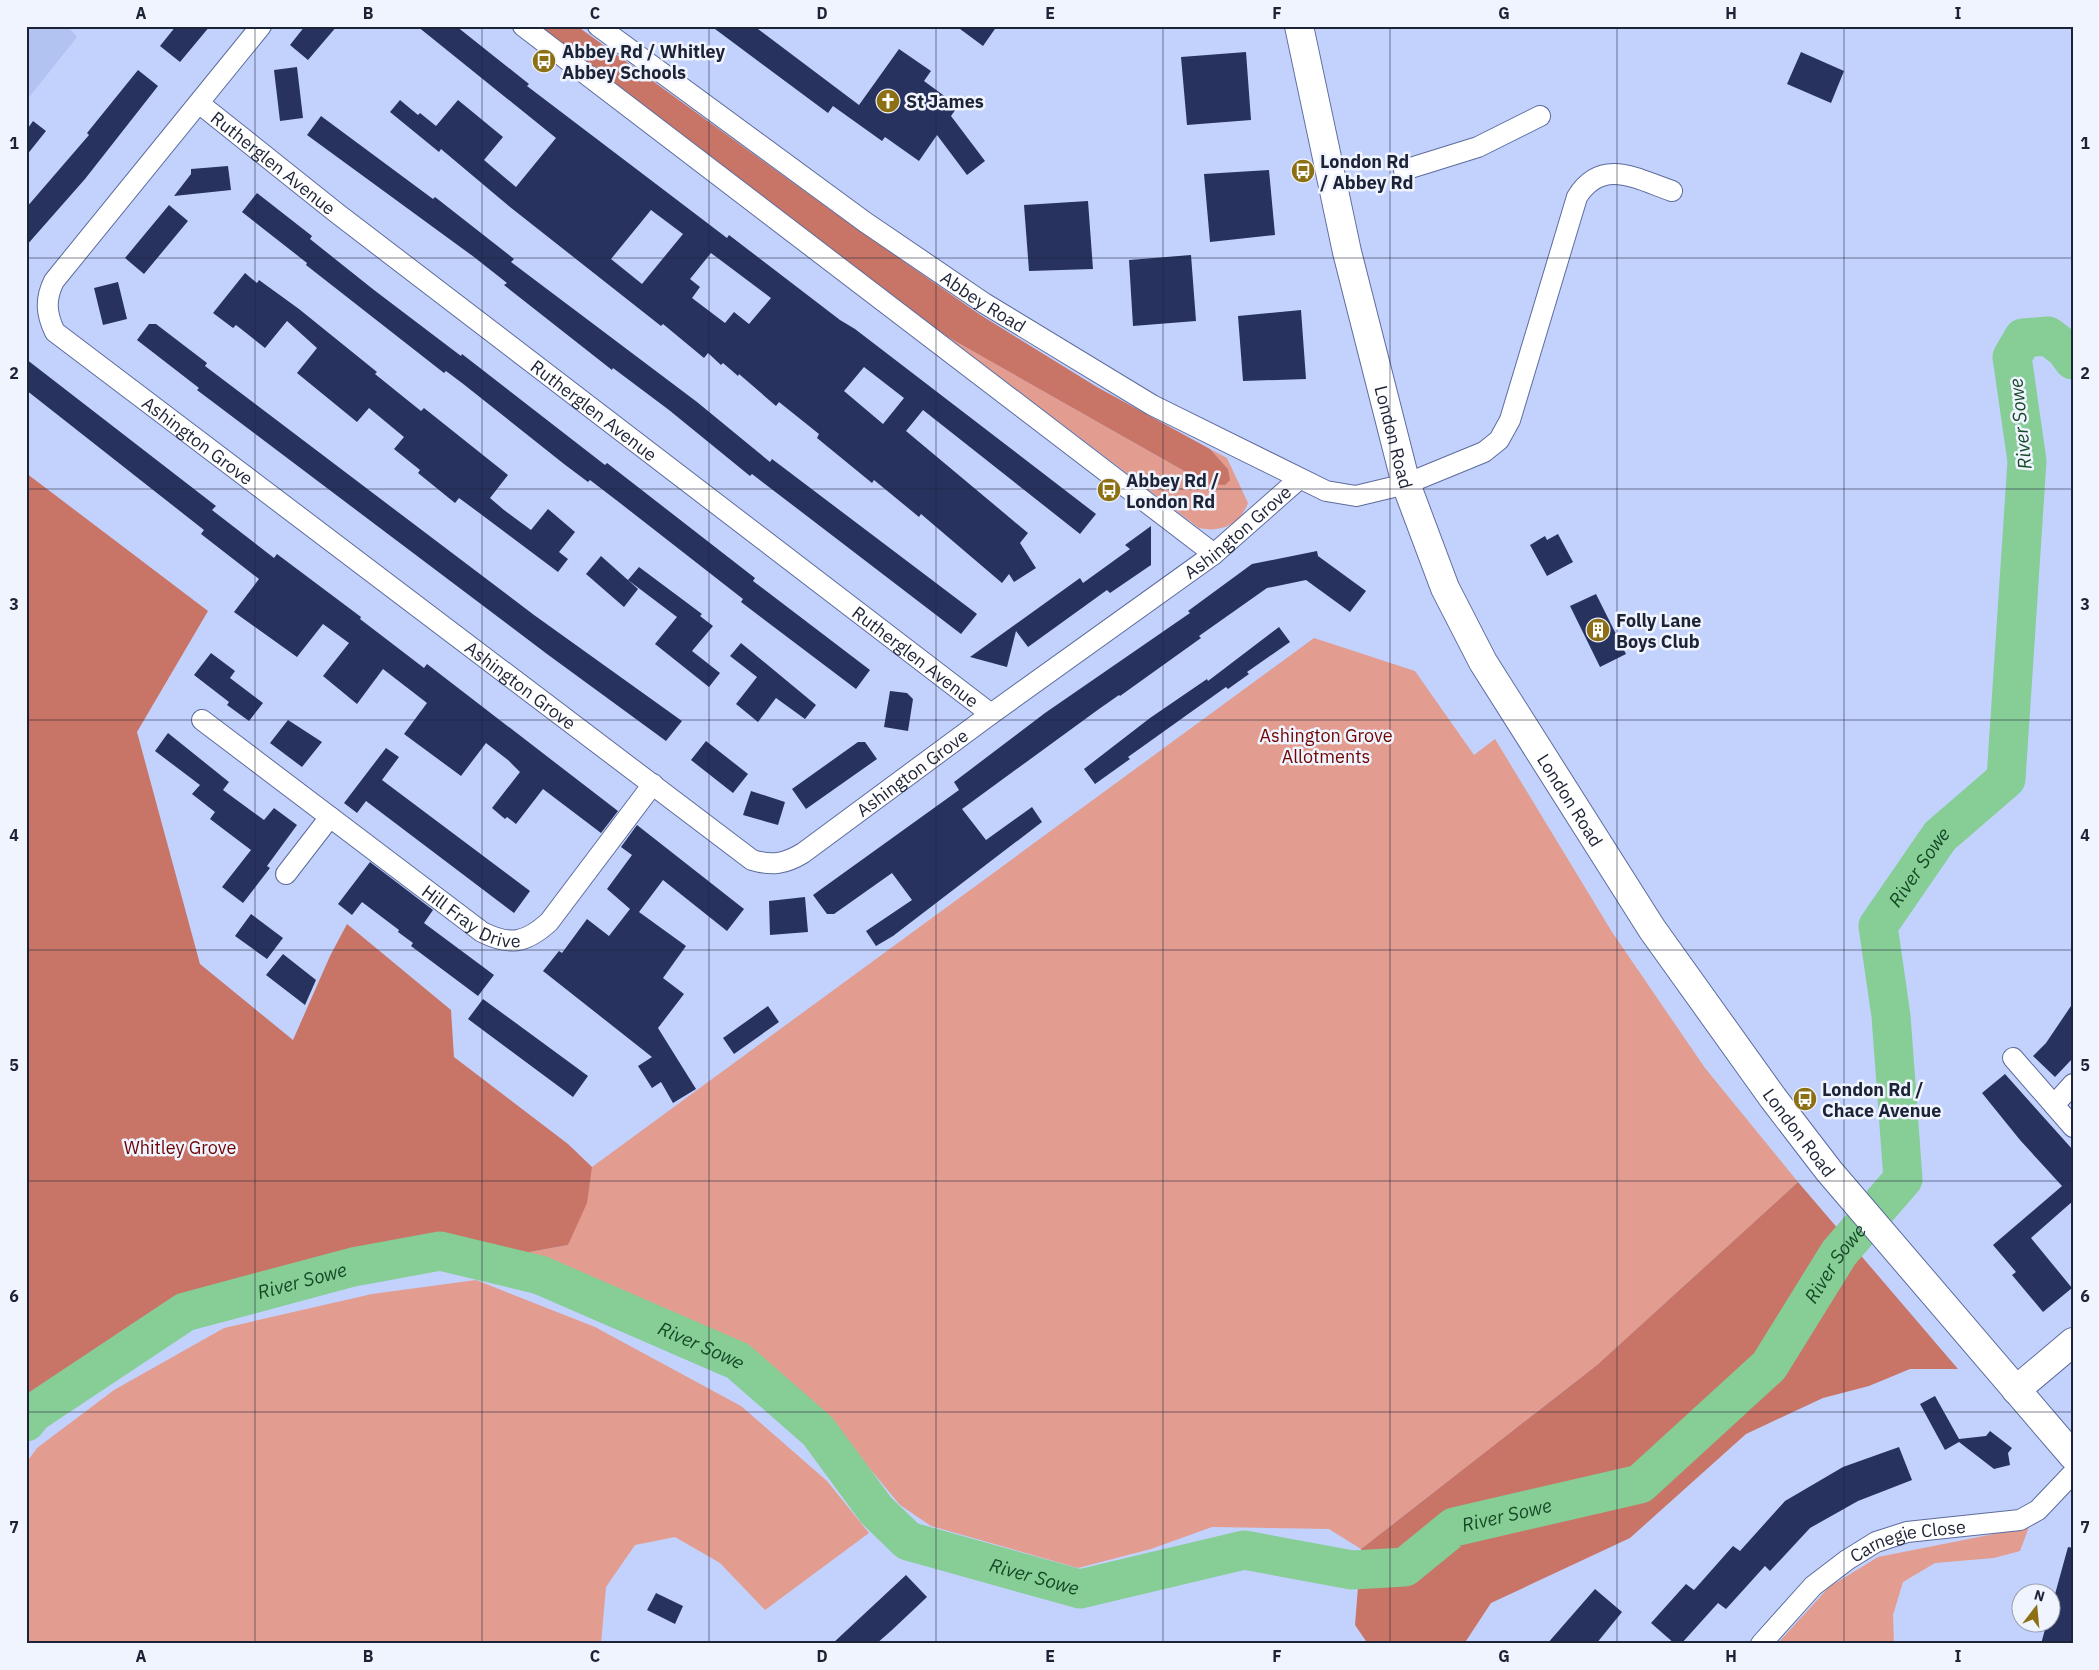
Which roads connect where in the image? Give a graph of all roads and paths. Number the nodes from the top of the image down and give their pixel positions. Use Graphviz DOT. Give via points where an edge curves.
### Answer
graph roads {
  1 [pos="261,26"];
  2 [pos="523,26"];
  3 [pos="598,26"];
  4 [pos="1300,26"];
  5 [pos="200,104"];
  6 [pos="1540,116"];
  7 [pos="1404,170"];
  8 [pos="1672,191"];
  9 [pos="1299,479"];
  10 [pos="1406,484"];
  11 [pos="1214,554"];
  12 [pos="991,714"];
  13 [pos="202,720"];
  14 [pos="653,784"];
  15 [pos="330,817"];
  16 [pos="286,874"];
  17 [pos="2013,1058"];
  18 [pos="2073,1084"];
  19 [pos="2054,1105"];
  20 [pos="2073,1126"];
  21 [pos="2073,1342"];
  22 [pos="2016,1390"];
  23 [pos="2073,1456"];
  24 [pos="2073,1473"];
  25 [pos="1761,1644"];
  1 -- 5 [label="street, Ashington Grove"];
  2 -- 11 [label="street"];
  3 -- 9 [label="street, Abbey Road" via="865,222 984,303 1137,396"];
  4 -- 10 [label="main road, London Road" via="1347,252"];
  5 -- 12 [label="street, Rutherglen Avenue" via="338,214"];
  5 -- 14 [label="street, Ashington Grove" via="54,281 48,294 47,308 55,332"];
  6 -- 7 [label="street" via="1478,147"];
  8 -- 10 [label="street, Abbey Road" via="1621,174 1604,174 1588,182 1577,197 1510,420 1499,440 1484,452"];
  9 -- 10 [label="street, Abbey Road" via="1326,491 1356,496"];
  9 -- 11 [label="street, Ashington Grove"];
  10 -- 22 [label="main road, London Road" via="1445,588 1483,662 1652,929 1772,1098 1829,1171"];
  11 -- 12 [label="street, Ashington Grove"];
  12 -- 14 [label="street, Ashington Grove" via="803,853 779,864 752,860"];
  13 -- 15 [label="street, Hill Fray Drive"];
  14 -- 15 [label="street, Hill Fray Drive" via="549,922 537,933 517,941 495,938 482,932"];
  15 -- 16 [label="street"];
  17 -- 19 [label="street"];
  18 -- 19 [label="street"];
  19 -- 20 [label="street"];
  21 -- 22 [label="main road"];
  22 -- 23 [label="main road, London Road"];
  24 -- 25 [label="street, Carnegie Close" via="2038,1510 2020,1520 1907,1532 1876,1542 1813,1586"];
}
